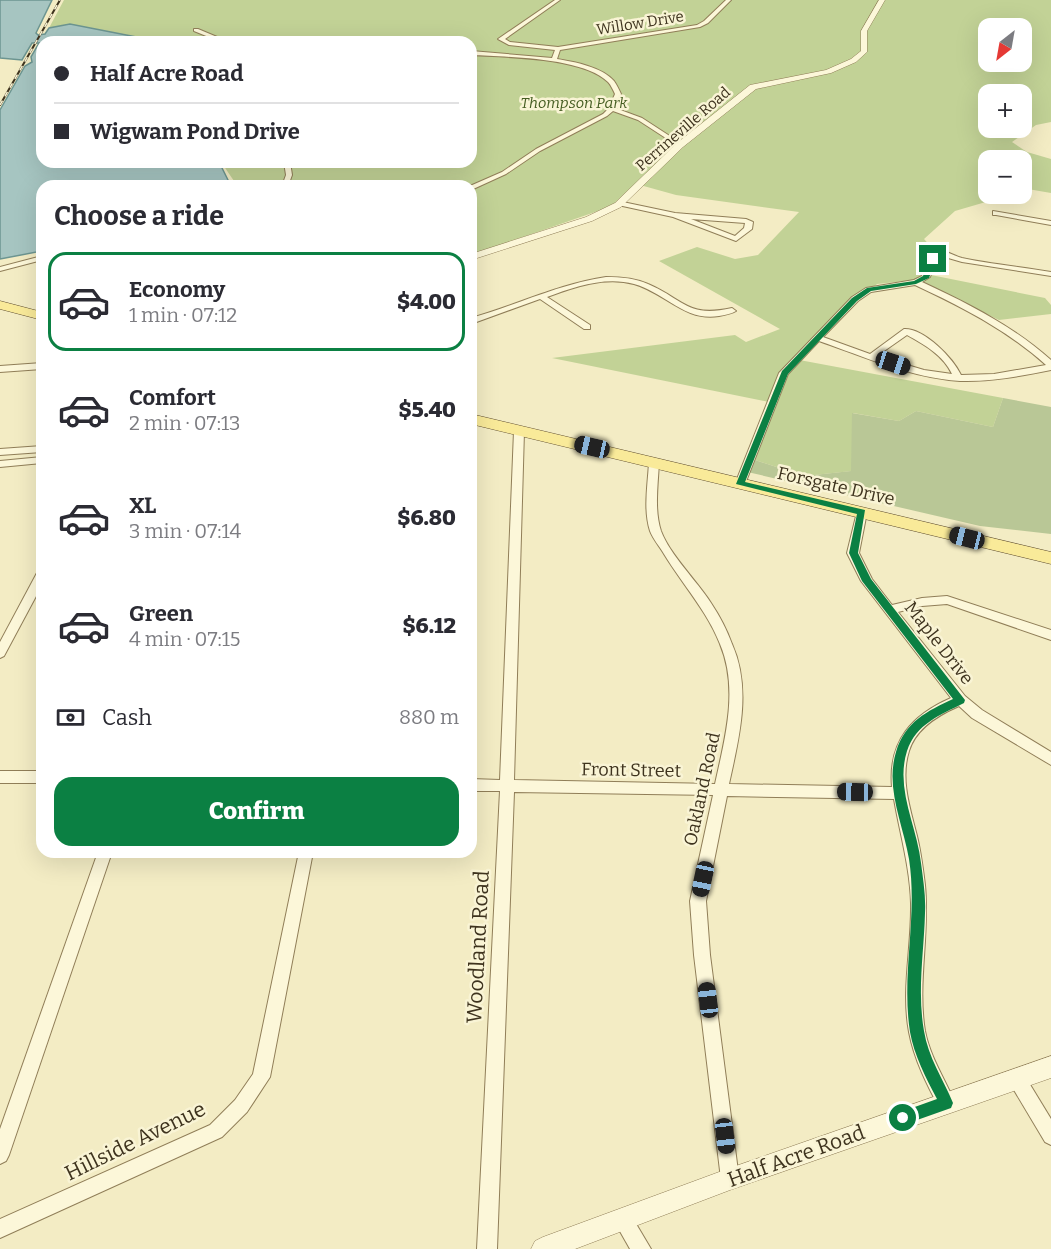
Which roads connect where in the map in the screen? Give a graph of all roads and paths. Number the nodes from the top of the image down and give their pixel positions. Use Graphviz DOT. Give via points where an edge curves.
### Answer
graph roads {
  1 [pos="558,0"];
  2 [pos="729,0"];
  3 [pos="882,0"];
  4 [pos="196,30"];
  5 [pos="211,36"];
  6 [pos="558,49"];
  7 [pos="477,54"];
  8 [pos="554,60"];
  9 [pos="612,109"];
  10 [pos="680,145"];
  11 [pos="477,185"];
  12 [pos="621,203"];
  13 [pos="996,213"];
  14 [pos="675,215"];
  15 [pos="1051,223"];
  16 [pos="477,255"];
  17 [pos="36,260"];
  18 [pos="0,269"];
  19 [pos="1051,274"];
  20 [pos="916,282"];
  21 [pos="543,297"];
  22 [pos="0,305"];
  23 [pos="732,311"];
  24 [pos="36,314"];
  25 [pos="477,319"];
  26 [pos="586,327"];
  27 [pos="818,338"];
  28 [pos="872,356"];
  29 [pos="36,366"];
  30 [pos="1051,366"];
  31 [pos="0,369"];
  32 [pos="958,378"];
  33 [pos="477,420"];
  34 [pos="519,431"];
  35 [pos="36,449"];
  36 [pos="0,452"];
  37 [pos="36,461"];
  38 [pos="654,462"];
  39 [pos="0,464"];
  40 [pos="740,484"];
  41 [pos="862,512"];
  42 [pos="1051,558"];
  43 [pos="36,583"];
  44 [pos="890,610"];
  45 [pos="6,630"];
  46 [pos="1051,634"];
  47 [pos="0,653"];
  48 [pos="960,700"];
  49 [pos="1051,759"];
  50 [pos="0,777"];
  51 [pos="36,777"];
  52 [pos="477,785"];
  53 [pos="507,786"];
  54 [pos="722,790"];
  55 [pos="899,793"];
  56 [pos="103,858"];
  57 [pos="305,858"];
  58 [pos="1051,1067"];
  59 [pos="1017,1079"];
  60 [pos="946,1103"];
  61 [pos="1051,1136"];
  62 [pos="0,1155"];
  63 [pos="730,1179"];
  64 [pos="622,1219"];
  65 [pos="0,1229"];
  66 [pos="487,1249"];
  67 [pos="543,1249"];
  68 [pos="641,1249"];
  1 -- 6 [label="street, Willow Drive" via="501,39"];
  2 -- 6 [label="street, Willow Drive" via="698,26"];
  3 -- 10 [label="street, Perrineville Road" via="864,31 864,52 857,58 824,73 760,84"];
  4 -- 5 [label="street"];
  6 -- 8 [label="street"];
  7 -- 8 [label="street"];
  8 -- 9 [label="street" via="582,67 612,82 618,94"];
  9 -- 10 [label="street" via="640,119"];
  9 -- 11 [label="street"];
  10 -- 12 [label="street, Perrineville Road"];
  12 -- 14 [label="street"];
  12 -- 16 [label="street, Perrineville Road" via="590,219"];
  13 -- 15 [label="street"];
  14 -- 14 [label="street" via="736,239 748,229 746,221"];
  17 -- 18 [label="street"];
  19 -- 20 [label="street" via="962,260 929,248 933,259 926,277"];
  20 -- 27 [label="street" via="870,290 855,299"];
  20 -- 30 [label="street" via="1006,327"];
  21 -- 23 [label="street" via="579,284 617,279 653,288 701,314"];
  21 -- 25 [label="street"];
  21 -- 26 [label="street"];
  22 -- 24 [label="main road"];
  27 -- 28 [label="street"];
  27 -- 40 [label="street" via="784,373"];
  28 -- 32 [label="street"];
  28 -- 32 [label="street" via="907,331 944,355"];
  29 -- 31 [label="street"];
  30 -- 32 [label="street" via="1004,377"];
  33 -- 34 [label="main road, Forsgate Drive"];
  34 -- 38 [label="main road, Forsgate Drive"];
  34 -- 53 [label="street, Woodland Road"];
  35 -- 36 [label="street"];
  37 -- 39 [label="street"];
  38 -- 40 [label="main road, Forsgate Drive"];
  38 -- 54 [label="street, Oakland Road" via="652,509 656,531 707,606 727,645 735,679 736,718"];
  40 -- 41 [label="main road, Forsgate Drive"];
  41 -- 42 [label="main road, Forsgate Drive"];
  41 -- 44 [label="street, Maple Drive" via="853,553 867,581"];
  43 -- 45 [label="street"];
  44 -- 46 [label="street" via="946,600"];
  44 -- 48 [label="street, Maple Drive"];
  45 -- 47 [label="street"];
  48 -- 49 [label="street, Maple Drive"];
  48 -- 55 [label="street" via="926,717 910,732 898,769"];
  50 -- 51 [label="street"];
  52 -- 53 [label="street, Front Street"];
  53 -- 54 [label="street, Front Street"];
  53 -- 66 [label="street, Woodland Road"];
  54 -- 55 [label="street, Front Street"];
  54 -- 63 [label="street, Oakland Road" via="698,901"];
  55 -- 60 [label="street" via="915,860 919,910 914,998 917,1033 929,1071"];
  56 -- 62 [label="street"];
  57 -- 65 [label="street, Hillside Avenue" via="261,1077 241,1106 216,1131"];
  58 -- 59 [label="street, Half Acre Road"];
  59 -- 60 [label="street, Half Acre Road"];
  59 -- 61 [label="street"];
  60 -- 63 [label="street, Half Acre Road"];
  63 -- 64 [label="street, Half Acre Road"];
  64 -- 67 [label="street, Half Acre Road"];
  64 -- 68 [label="street"];
}
